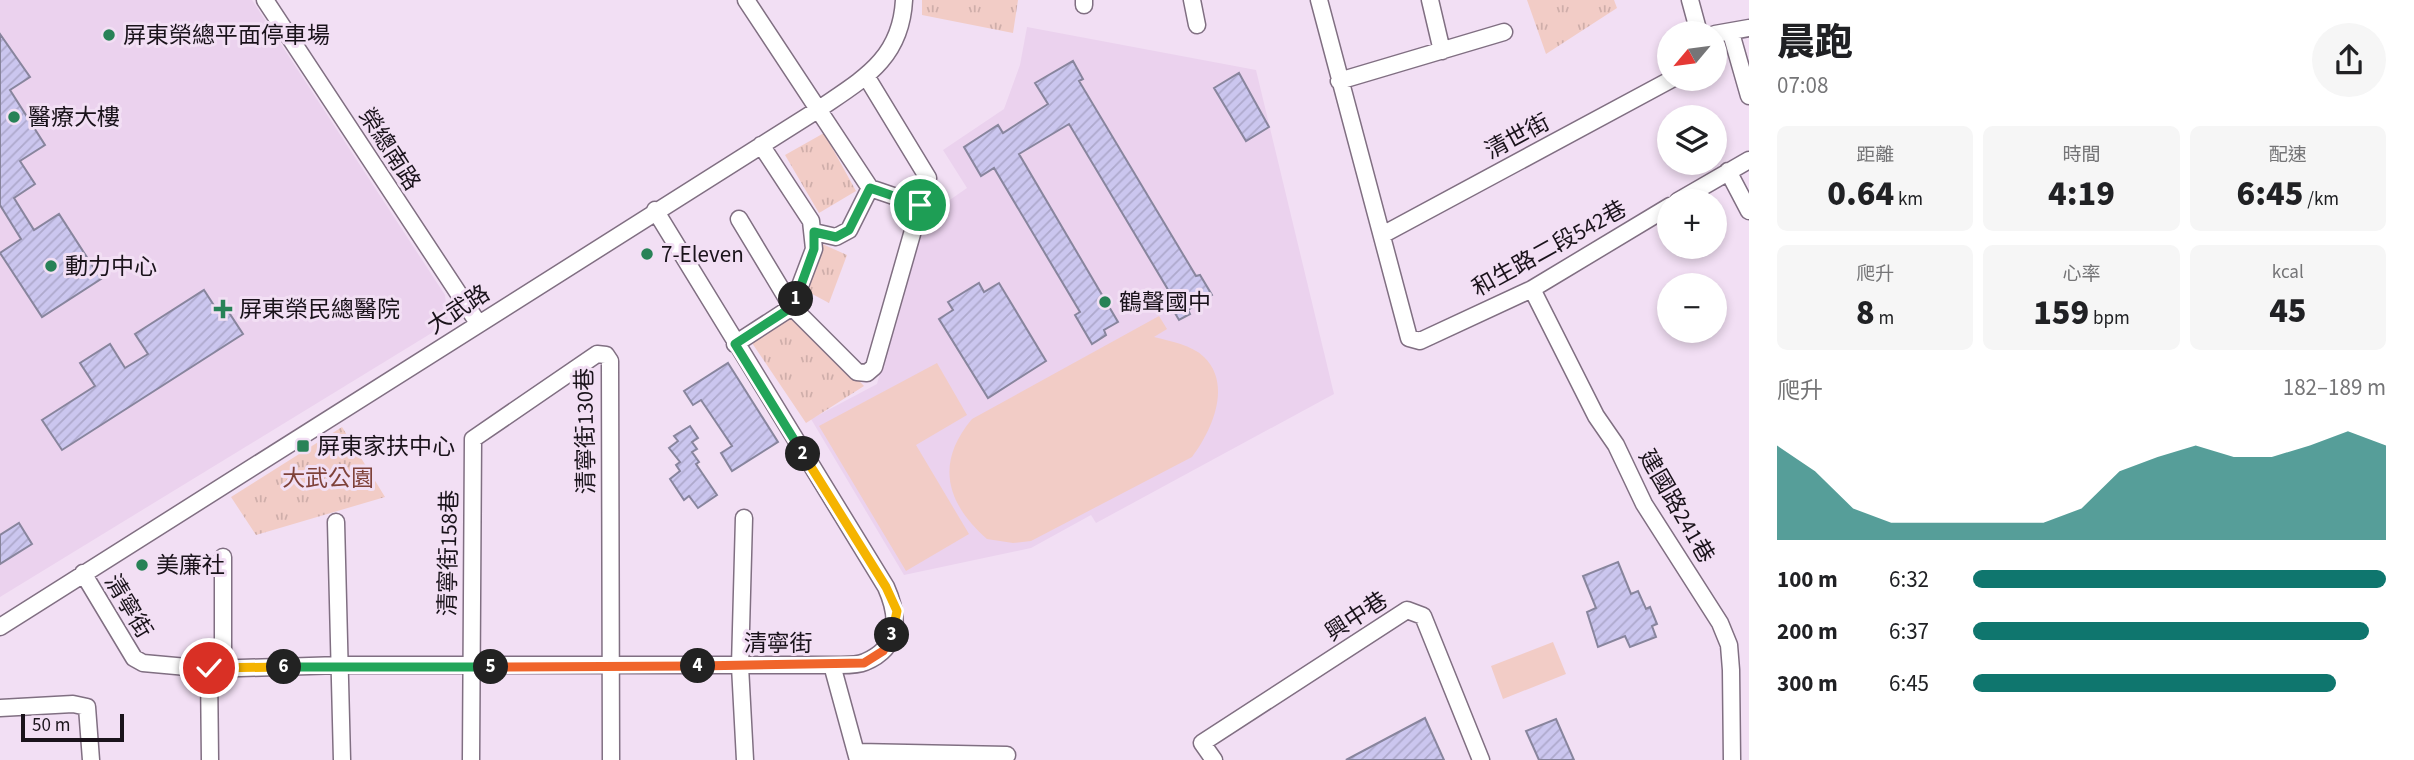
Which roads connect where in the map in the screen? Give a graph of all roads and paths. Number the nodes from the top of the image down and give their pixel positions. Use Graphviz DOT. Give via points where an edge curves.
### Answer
graph roads {
  1 [pos="265,0"];
  2 [pos="746,0"];
  3 [pos="904,0"];
  4 [pos="1192,0"];
  5 [pos="1319,0"];
  6 [pos="1430,0"];
  7 [pos="1690,0"];
  8 [pos="1696,21"];
  9 [pos="1197,25"];
  10 [pos="1749,28"];
  11 [pos="1504,32"];
  12 [pos="1727,32"];
  13 [pos="1727,43"];
  14 [pos="1442,51"];
  15 [pos="866,76"];
  16 [pos="1339,81"];
  17 [pos="1657,87"];
  18 [pos="1749,96"];
  19 [pos="819,109"];
  20 [pos="761,145"];
  21 [pos="1749,160"];
  22 [pos="1728,171"];
  23 [pos="870,188"];
  24 [pos="1698,189"];
  25 [pos="920,205"];
  26 [pos="655,210"];
  27 [pos="1749,211"];
  28 [pos="1657,214"];
  29 [pos="739,219"];
  30 [pos="814,232"];
  31 [pos="1384,234"];
  32 [pos="1532,289"];
  33 [pos="792,307"];
  34 [pos="478,323"];
  35 [pos="735,344"];
  36 [pos="473,439"];
  37 [pos="744,518"];
  38 [pos="336,522"];
  39 [pos="223,557"];
  40 [pos="83,573"];
  41 [pos="0,627"];
  42 [pos="341,665"];
  43 [pos="609,665"];
  44 [pos="740,666"];
  45 [pos="832,666"];
  46 [pos="469,667"];
  47 [pos="216,668"];
  48 [pos="0,708"];
  49 [pos="1007,755"];
  50 [pos="858,756"];
  51 [pos="91,760"];
  52 [pos="210,760"];
  53 [pos="342,760"];
  54 [pos="471,760"];
  55 [pos="611,760"];
  56 [pos="745,760"];
  57 [pos="1214,760"];
  58 [pos="1481,760"];
  59 [pos="1732,760"];
  1 -- 34 [label="street, 榮總南路"];
  2 -- 19 [label="street"];
  3 -- 15 [label="street, 大武路" via="903,19 890,53"];
  4 -- 9 [label="street"];
  5 -- 16 [label="street"];
  6 -- 14 [label="street"];
  7 -- 8 [label="street"];
  10 -- 12 [label="street"];
  11 -- 14 [label="street"];
  13 -- 18 [label="street"];
  14 -- 16 [label="street"];
  15 -- 19 [label="street, 大武路"];
  15 -- 25 [label="street" via="928,178"];
  16 -- 31 [label="street"];
  17 -- 31 [label="street, 清世街"];
  19 -- 20 [label="street, 大武路"];
  19 -- 23 [label="street"];
  20 -- 26 [label="street, 大武路"];
  20 -- 30 [label="street"];
  21 -- 22 [label="street"];
  22 -- 24 [label="street"];
  22 -- 27 [label="street"];
  23 -- 25 [label="street"];
  23 -- 30 [label="street" via="849,230 836,237"];
  25 -- 33 [label="street" via="874,367 867,373 857,372"];
  26 -- 34 [label="street, 大武路"];
  26 -- 35 [label="street, 清寧街"];
  28 -- 32 [label="street, 和生路二段542巷"];
  29 -- 33 [label="street"];
  30 -- 33 [label="street" via="814,249"];
  31 -- 32 [label="street, 和生路二段542巷" via="1409,338 1420,341"];
  32 -- 59 [label="street, 建國路241巷" via="1644,504 1720,623 1731,670"];
  33 -- 35 [label="street"];
  34 -- 40 [label="street, 大武路"];
  35 -- 45 [label="street, 清寧街" via="897,611 894,632 883,651 864,663"];
  36 -- 43 [label="street, 清寧街130巷" via="591,357 606,355 610,361"];
  36 -- 46 [label="street, 清寧街158巷"];
  37 -- 44 [label="street"];
  38 -- 42 [label="street"];
  39 -- 47 [label="street"];
  40 -- 41 [label="street, 大武路"];
  40 -- 47 [label="street, 清寧街" via="134,658 143,663"];
  42 -- 46 [label="street, 清寧街"];
  42 -- 47 [label="street, 清寧街"];
  42 -- 53 [label="street"];
  43 -- 44 [label="street, 清寧街"];
  43 -- 46 [label="street, 清寧街"];
  43 -- 55 [label="street"];
  44 -- 45 [label="street, 清寧街"];
  44 -- 56 [label="street"];
  45 -- 50 [label="street"];
  46 -- 54 [label="street, 清寧街158巷"];
  47 -- 52 [label="street"];
  48 -- 51 [label="street" via="87,707"];
  49 -- 50 [label="street"];
  57 -- 58 [label="street, 興中巷" via="1202,743 1407,610 1423,616"];
}
